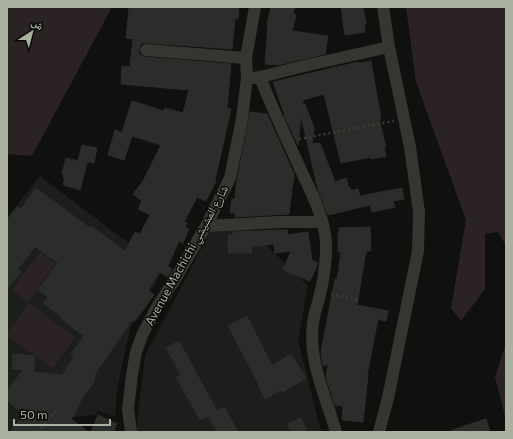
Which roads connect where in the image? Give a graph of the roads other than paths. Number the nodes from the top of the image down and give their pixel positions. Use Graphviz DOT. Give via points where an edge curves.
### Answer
graph roads {
  1 [pos="255,7"];
  2 [pos="383,7"];
  3 [pos="389,47"];
  4 [pos="146,50"];
  5 [pos="246,58"];
  6 [pos="248,78"];
  7 [pos="260,78"];
  8 [pos="322,222"];
  9 [pos="206,226"];
  10 [pos="131,432"];
  11 [pos="336,432"];
  12 [pos="379,432"];
  1 -- 5 [label="street, Avenue Machichi شارع المشيشي"];
  2 -- 3 [label="street"];
  3 -- 7 [label="street"];
  3 -- 12 [label="street" via="410,147 419,212 418,250"];
  4 -- 5 [label="street"];
  5 -- 6 [label="street, Avenue Machichi شارع المشيشي"];
  6 -- 7 [label="street"];
  6 -- 9 [label="street, Avenue Machichi شارع المشيشي" via="230,178"];
  7 -- 8 [label="street" via="316,203"];
  8 -- 9 [label="street"];
  8 -- 11 [label="street" via="326,235 326,258 313,323 314,364"];
  9 -- 10 [label="street, Avenue Machichi شارع المشيشي" via="157,307 136,352 128,409"];
}
